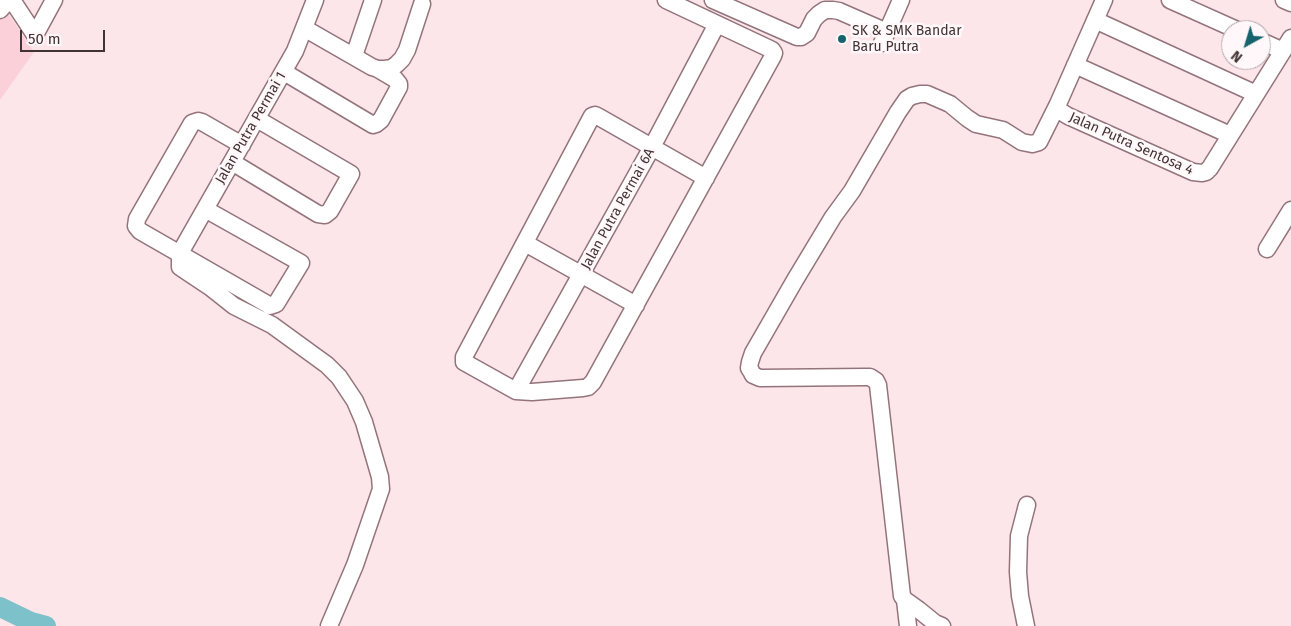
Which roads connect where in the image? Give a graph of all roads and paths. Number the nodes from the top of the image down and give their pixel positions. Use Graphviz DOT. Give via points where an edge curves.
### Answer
graph roads {
  1 [pos="10,0"];
  2 [pos="54,0"];
  3 [pos="315,0"];
  4 [pos="373,0"];
  5 [pos="666,0"];
  6 [pos="713,0"];
  7 [pos="901,0"];
  8 [pos="1104,0"];
  9 [pos="1170,0"];
  10 [pos="1284,0"];
  11 [pos="1291,3"];
  12 [pos="422,4"];
  13 [pos="0,10"];
  14 [pos="1095,20"];
  15 [pos="1221,23"];
  16 [pos="717,24"];
  17 [pos="304,28"];
  18 [pos="1271,42"];
  19 [pos="1287,44"];
  20 [pos="354,56"];
  21 [pos="1075,65"];
  22 [pos="382,69"];
  23 [pos="284,72"];
  24 [pos="1256,94"];
  25 [pos="1058,104"];
  26 [pos="257,119"];
  27 [pos="1230,135"];
  28 [pos="242,145"];
  29 [pos="652,147"];
  30 [pos="232,162"];
  31 [pos="706,178"];
  32 [pos="206,208"];
  33 [pos="1291,210"];
  34 [pos="524,243"];
  35 [pos="1267,249"];
  36 [pos="180,253"];
  37 [pos="582,275"];
  38 [pos="636,305"];
  39 [pos="516,391"];
  40 [pos="1027,505"];
  41 [pos="905,600"];
  42 [pos="329,626"];
  43 [pos="908,626"];
  44 [pos="942,626"];
  45 [pos="1026,626"];
  1 -- 2 [label="street" via="35,35"];
  1 -- 13 [label="street"];
  3 -- 17 [label="street, Jalan Putra Permai 1"];
  4 -- 20 [label="street"];
  5 -- 16 [label="street"];
  6 -- 7 [label="street" via="798,37 807,33 819,14 832,10 884,38"];
  8 -- 14 [label="street"];
  9 -- 15 [label="street"];
  10 -- 11 [label="street"];
  12 -- 22 [label="street" via="402,59 392,68"];
  14 -- 21 [label="street"];
  14 -- 24 [label="street"];
  16 -- 29 [label="street, Jalan Putra Permai 6A"];
  16 -- 31 [label="street" via="774,53"];
  17 -- 20 [label="street"];
  17 -- 23 [label="street, Jalan Putra Permai 1"];
  18 -- 19 [label="street"];
  19 -- 24 [label="street"];
  20 -- 22 [label="street"];
  21 -- 25 [label="street"];
  21 -- 27 [label="street"];
  22 -- 23 [label="street" via="395,79 399,87 381,120 373,125"];
  23 -- 26 [label="street, Jalan Putra Permai 1"];
  24 -- 27 [label="street"];
  25 -- 27 [label="street, Jalan Putra Sentosa 4" via="1060,111 1068,116 1198,174 1210,168"];
  25 -- 41 [label="street" via="1041,140 1032,144 1017,140 1003,130 976,124 950,104 927,94 907,99 795,280 750,362 750,371 760,378 866,376 876,381"];
  26 -- 28 [label="street, Jalan Putra Permai 1"];
  26 -- 30 [label="street" via="351,174 330,211 322,215"];
  28 -- 30 [label="street, Jalan Putra Permai 1"];
  28 -- 36 [label="street" via="198,122 192,123 185,134 136,222 140,231"];
  29 -- 31 [label="street"];
  29 -- 34 [label="street" via="592,116"];
  29 -- 37 [label="street, Jalan Putra Permai 6A"];
  30 -- 32 [label="street, Jalan Putra Permai 1"];
  31 -- 38 [label="street"];
  32 -- 36 [label="street, Jalan Putra Permai 1"];
  32 -- 36 [label="street" via="301,263 278,302 270,306"];
  33 -- 35 [label="street"];
  34 -- 37 [label="street"];
  34 -- 39 [label="street" via="463,360 466,365"];
  36 -- 42 [label="street" via="180,267 234,306 272,325 327,365 355,401 364,422 381,489 356,565"];
  37 -- 38 [label="street"];
  37 -- 39 [label="street, Jalan Putra Permai 6A"];
  38 -- 39 [label="street" via="591,385 575,389"];
  40 -- 45 [label="street" via="1020,536 1018,572"];
  41 -- 43 [label="street"];
  41 -- 44 [label="street"];
}
